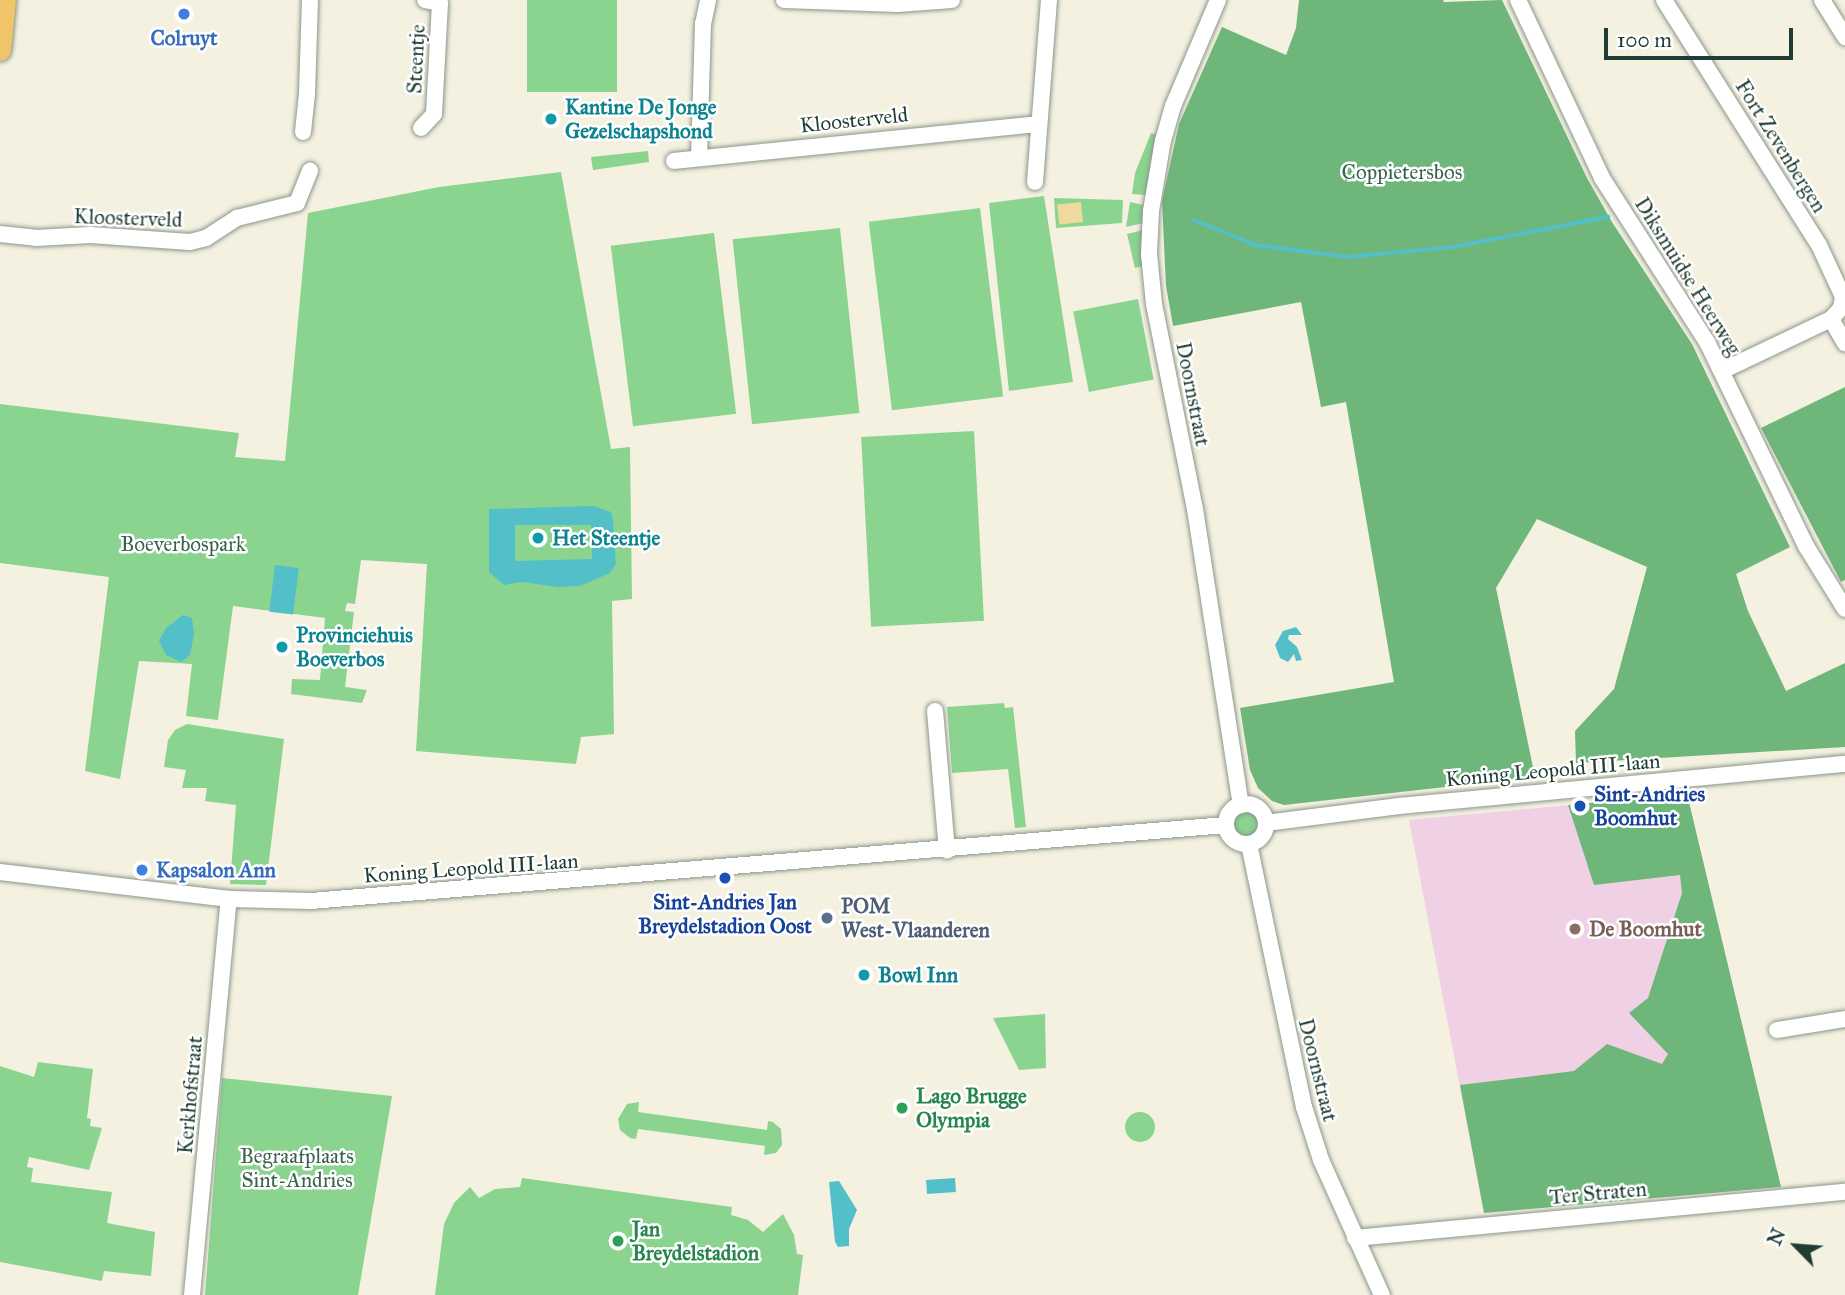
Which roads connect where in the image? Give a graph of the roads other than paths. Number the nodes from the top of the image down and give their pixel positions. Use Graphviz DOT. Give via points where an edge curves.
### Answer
graph roads {
  1 [pos="5,0"];
  2 [pos="310,0"];
  3 [pos="425,0"];
  4 [pos="708,0"];
  5 [pos="784,0"];
  6 [pos="952,0"];
  7 [pos="1049,0"];
  8 [pos="1218,0"];
  9 [pos="1518,0"];
  10 [pos="1664,0"];
  11 [pos="1822,0"];
  12 [pos="1845,37"];
  13 [pos="0,50"];
  14 [pos="1039,124"];
  15 [pos="421,128"];
  16 [pos="303,132"];
  17 [pos="699,158"];
  18 [pos="674,161"];
  19 [pos="310,171"];
  20 [pos="1035,182"];
  21 [pos="0,234"];
  22 [pos="1831,318"];
  23 [pos="1845,343"];
  24 [pos="1722,371"];
  25 [pos="1845,608"];
  26 [pos="935,711"];
  27 [pos="1845,764"];
  28 [pos="1241,805"];
  29 [pos="1266,823"];
  30 [pos="1226,825"];
  31 [pos="1249,844"];
  32 [pos="947,850"];
  33 [pos="0,872"];
  34 [pos="229,899"];
  35 [pos="1845,1019"];
  36 [pos="1777,1030"];
  37 [pos="1845,1192"];
  38 [pos="1355,1238"];
  39 [pos="192,1295"];
  40 [pos="1382,1295"];
  1 -- 13 [label="main road"];
  2 -- 16 [label="street"];
  3 -- 15 [label="street, Steentje" via="440,3 434,114"];
  4 -- 17 [label="street" via="703,24"];
  5 -- 6 [label="street" via="898,4"];
  7 -- 14 [label="street"];
  8 -- 28 [label="street, Doornstraat" via="1163,140 1150,211 1149,254"];
  9 -- 24 [label="street, Diksmuidse Heerweg" via="1602,178 1686,306"];
  10 -- 22 [label="street, Fort Zevenbergen" via="1819,245 1843,297 1841,308"];
  11 -- 12 [label="street"];
  14 -- 17 [label="street, Kloosterveld"];
  14 -- 20 [label="street"];
  17 -- 18 [label="street, Kloosterveld"];
  19 -- 21 [label="street, Kloosterveld" via="297,203 237,219 190,242"];
  22 -- 23 [label="street"];
  22 -- 24 [label="street"];
  24 -- 25 [label="street, Diksmuidse Heerweg" via="1806,547"];
  26 -- 32 [label="street"];
  27 -- 29 [label="street, Koning Leopold III-laan"];
  28 -- 29 [label="street" via="1258,808"];
  28 -- 30 [label="street" via="1230,812"];
  29 -- 31 [label="street" via="1261,837"];
  30 -- 31 [label="street" via="1233,839"];
  30 -- 32 [label="street, Koning Leopold III-laan"];
  31 -- 38 [label="street, Doornstraat" via="1304,1107"];
  32 -- 34 [label="street, Koning Leopold III-laan" via="347,898"];
  33 -- 34 [label="street, Koning Leopold III-laan"];
  34 -- 39 [label="street, Kerkhofstraat"];
  35 -- 36 [label="street"];
  37 -- 38 [label="street, Ter Straten"];
  38 -- 40 [label="street, Doornstraat"];
}
